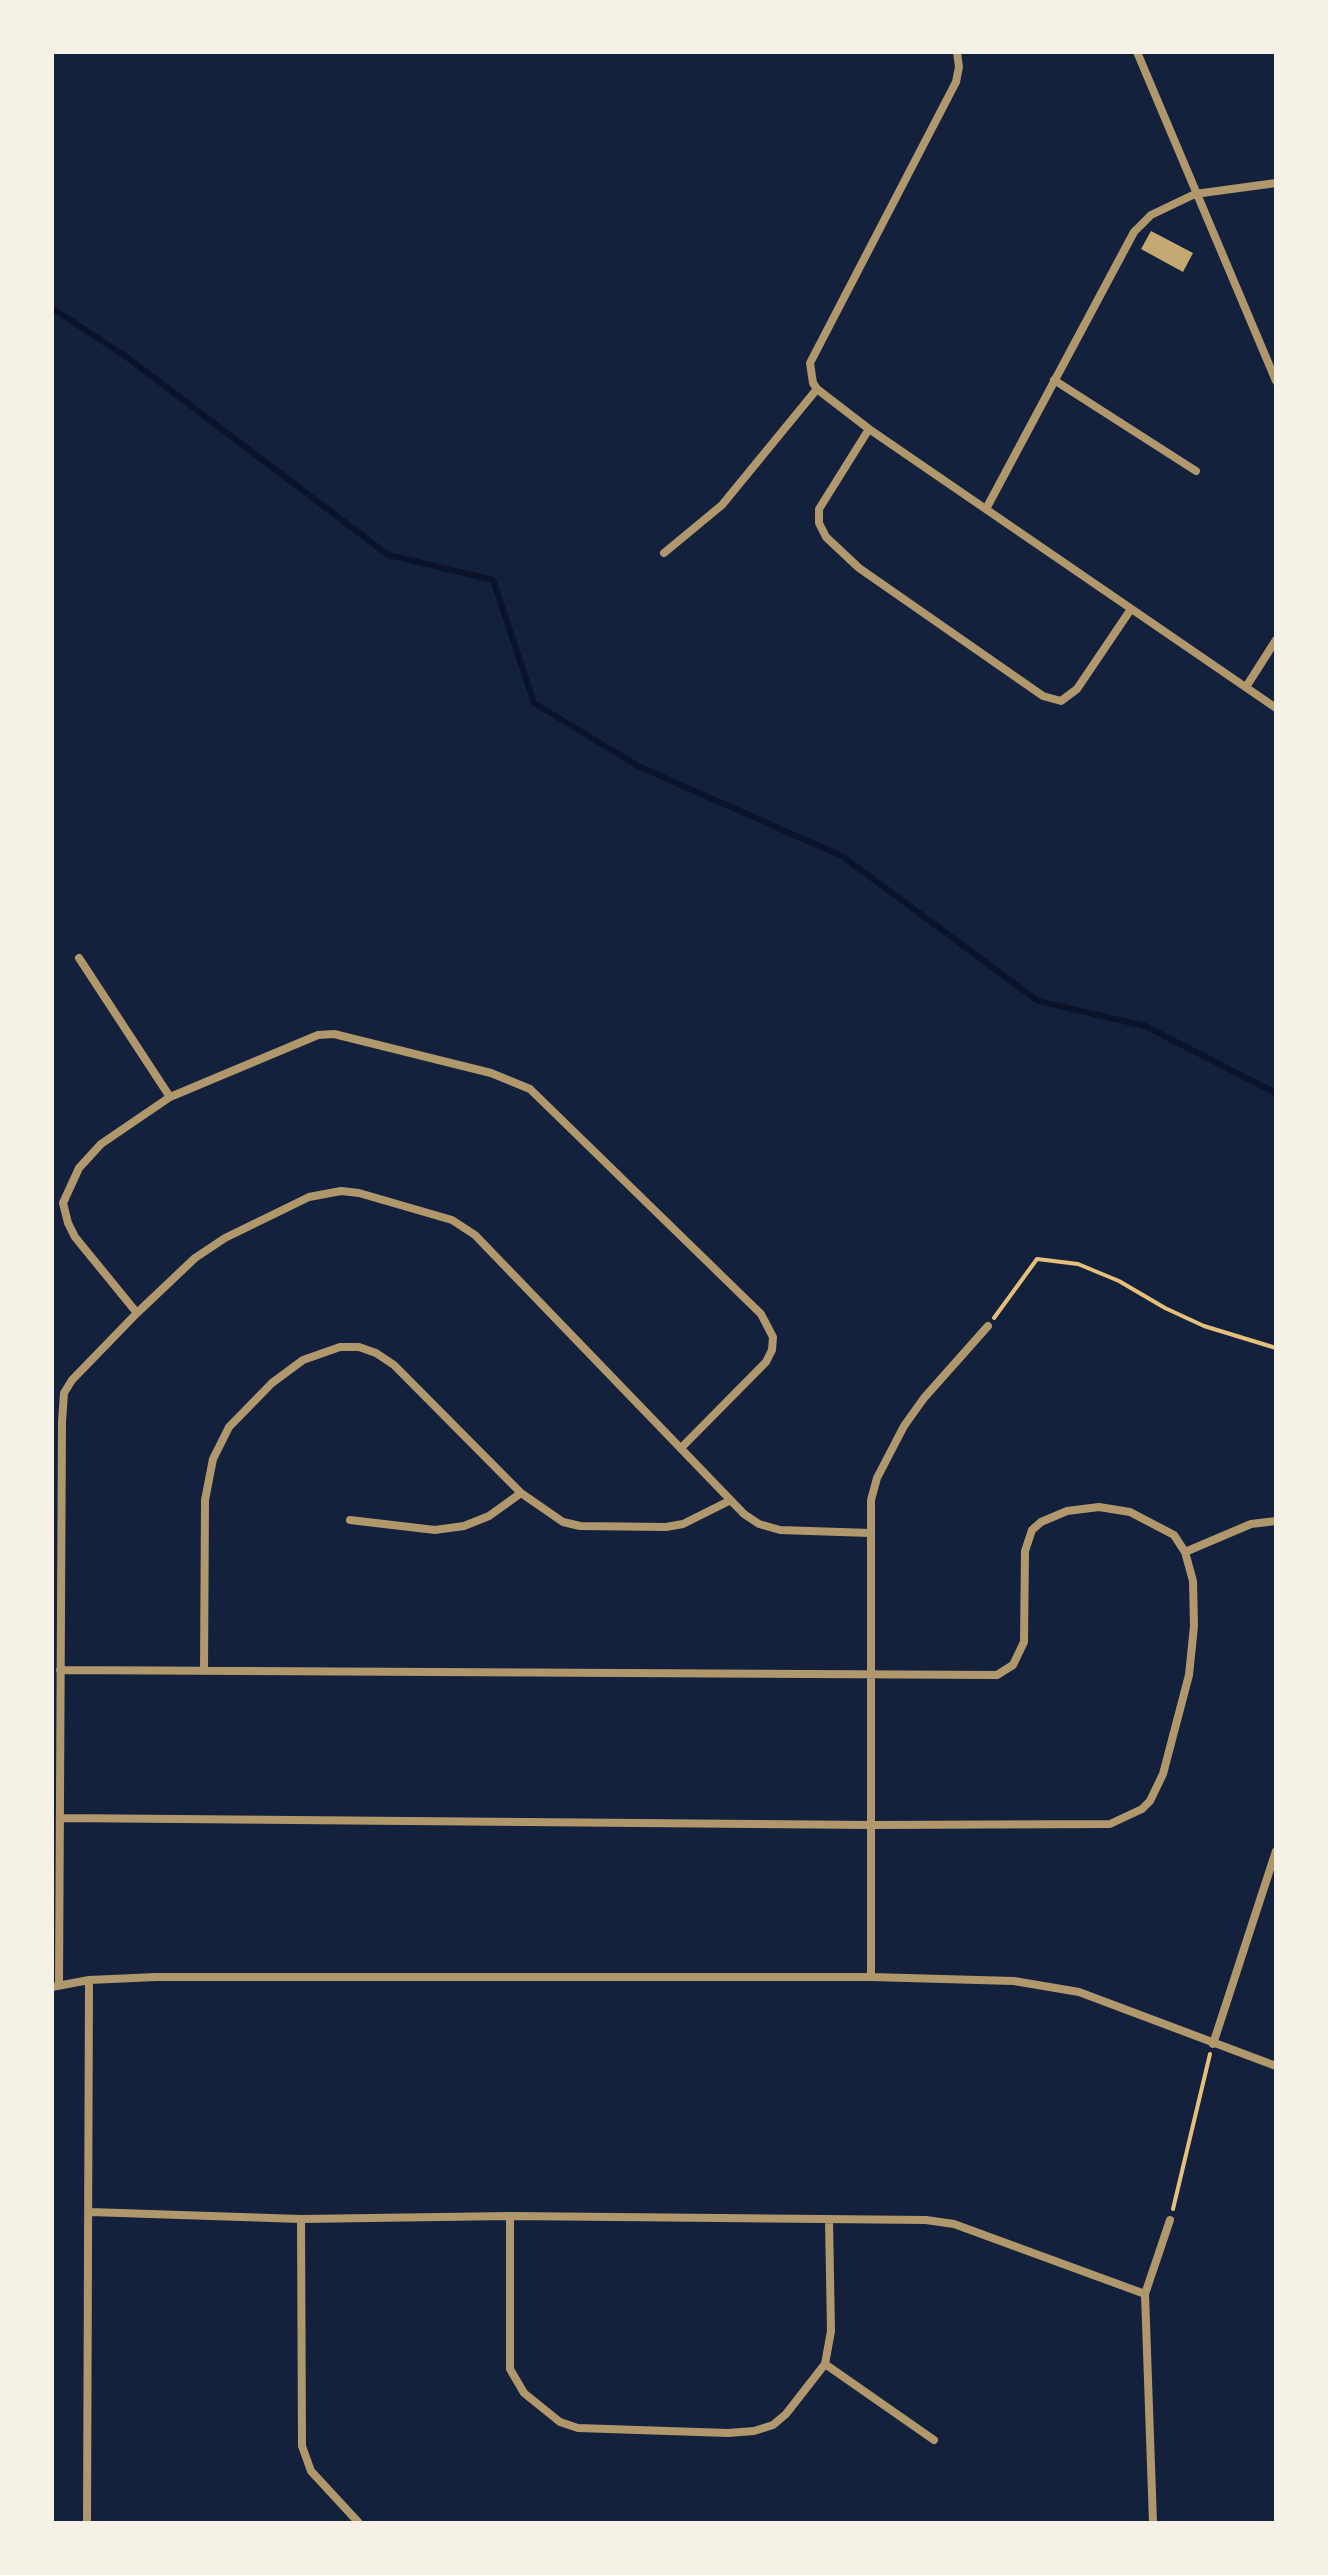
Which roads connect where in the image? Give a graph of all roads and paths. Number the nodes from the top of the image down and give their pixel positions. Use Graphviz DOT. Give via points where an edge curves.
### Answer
graph roads {
  1 [pos="957,52"];
  2 [pos="1137,52"];
  3 [pos="1276,183"];
  4 [pos="1195,194"];
  5 [pos="1054,380"];
  6 [pos="1276,381"];
  7 [pos="817,389"];
  8 [pos="869,429"];
  9 [pos="1196,471"];
  10 [pos="986,509"];
  11 [pos="664,553"];
  12 [pos="1131,609"];
  13 [pos="1276,640"];
  14 [pos="1246,687"];
  15 [pos="1276,708"];
  16 [pos="79,958"];
  17 [pos="170,1097"];
  18 [pos="137,1313"];
  19 [pos="988,1326"];
  20 [pos="1276,1348"];
  21 [pos="681,1448"];
  22 [pos="521,1493"];
  23 [pos="729,1501"];
  24 [pos="350,1520"];
  25 [pos="1276,1521"];
  26 [pos="870,1533"];
  27 [pos="1185,1552"];
  28 [pos="60,1670"];
  29 [pos="204,1671"];
  30 [pos="871,1675"];
  31 [pos="61,1818"];
  32 [pos="871,1825"];
  33 [pos="1276,1851"];
  34 [pos="871,1977"];
  35 [pos="89,1980"];
  36 [pos="55,1986"];
  37 [pos="1213,2044"];
  38 [pos="1276,2066"];
  39 [pos="90,2212"];
  40 [pos="510,2216"];
  41 [pos="301,2219"];
  42 [pos="829,2219"];
  43 [pos="1170,2220"];
  44 [pos="1145,2294"];
  45 [pos="825,2364"];
  46 [pos="934,2440"];
  47 [pos="87,2523"];
  48 [pos="359,2523"];
  49 [pos="1153,2523"];
  1 -- 7 [label="street" via="956,82 810,363"];
  2 -- 4 [label="street"];
  3 -- 4 [label="street"];
  4 -- 5 [label="street" via="1151,215 1134,232"];
  4 -- 6 [label="street"];
  5 -- 9 [label="street"];
  5 -- 10 [label="street"];
  7 -- 8 [label="street"];
  7 -- 11 [label="street" via="722,505"];
  8 -- 10 [label="street"];
  8 -- 12 [label="street" via="819,509 826,537 859,568 1043,696 1061,701 1077,689"];
  10 -- 12 [label="street"];
  12 -- 14 [label="street"];
  13 -- 14 [label="street"];
  14 -- 15 [label="street"];
  16 -- 17 [label="street"];
  17 -- 18 [label="street" via="93,1150 71,1179 63,1203 75,1237"];
  17 -- 21 [label="street" via="318,1035 334,1034 491,1073 530,1089 770,1327 772,1350 766,1362"];
  18 -- 21 [label="street" via="195,1258 225,1238 309,1197 359,1193 452,1220 475,1235"];
  18 -- 28 [label="street" via="64,1393"];
  19 -- 20 [label="path" via="1037,1259 1078,1264 1204,1326"];
  19 -- 26 [label="street" via="924,1398 887,1456 871,1500"];
  21 -- 23 [label="street"];
  22 -- 23 [label="street" via="563,1522 580,1526 666,1527"];
  22 -- 24 [label="street" via="464,1526 435,1530"];
  22 -- 29 [label="street" via="376,1353 340,1347 303,1360 247,1406 213,1459 205,1500"];
  23 -- 26 [label="street" via="759,1524 780,1530"];
  25 -- 27 [label="street" via="1240,1528"];
  26 -- 30 [label="street"];
  27 -- 30 [label="street" via="1174,1535 1130,1512 1099,1507 1067,1511 1041,1522 1027,1542 1025,1634 1008,1670 997,1675"];
  27 -- 32 [label="street" via="1193,1581 1189,1675 1163,1774 1142,1809 1110,1824"];
  28 -- 29 [label="street"];
  28 -- 31 [label="street"];
  29 -- 30 [label="street"];
  30 -- 32 [label="street"];
  31 -- 32 [label="street"];
  31 -- 36 [label="street"];
  32 -- 34 [label="street"];
  33 -- 37 [label="street"];
  34 -- 35 [label="street"];
  34 -- 37 [label="street" via="1062,1987"];
  35 -- 36 [label="street"];
  35 -- 39 [label="street"];
  37 -- 38 [label="street"];
  37 -- 43 [label="path"];
  39 -- 41 [label="street"];
  39 -- 47 [label="street"];
  40 -- 41 [label="street"];
  40 -- 42 [label="street"];
  40 -- 45 [label="street" via="510,2369 524,2393 560,2422 578,2428 754,2431 786,2414"];
  41 -- 48 [label="street" via="302,2446 311,2471"];
  42 -- 44 [label="street" via="954,2224"];
  42 -- 45 [label="street" via="831,2331"];
  43 -- 44 [label="street"];
  44 -- 49 [label="street"];
  45 -- 46 [label="street"];
}
